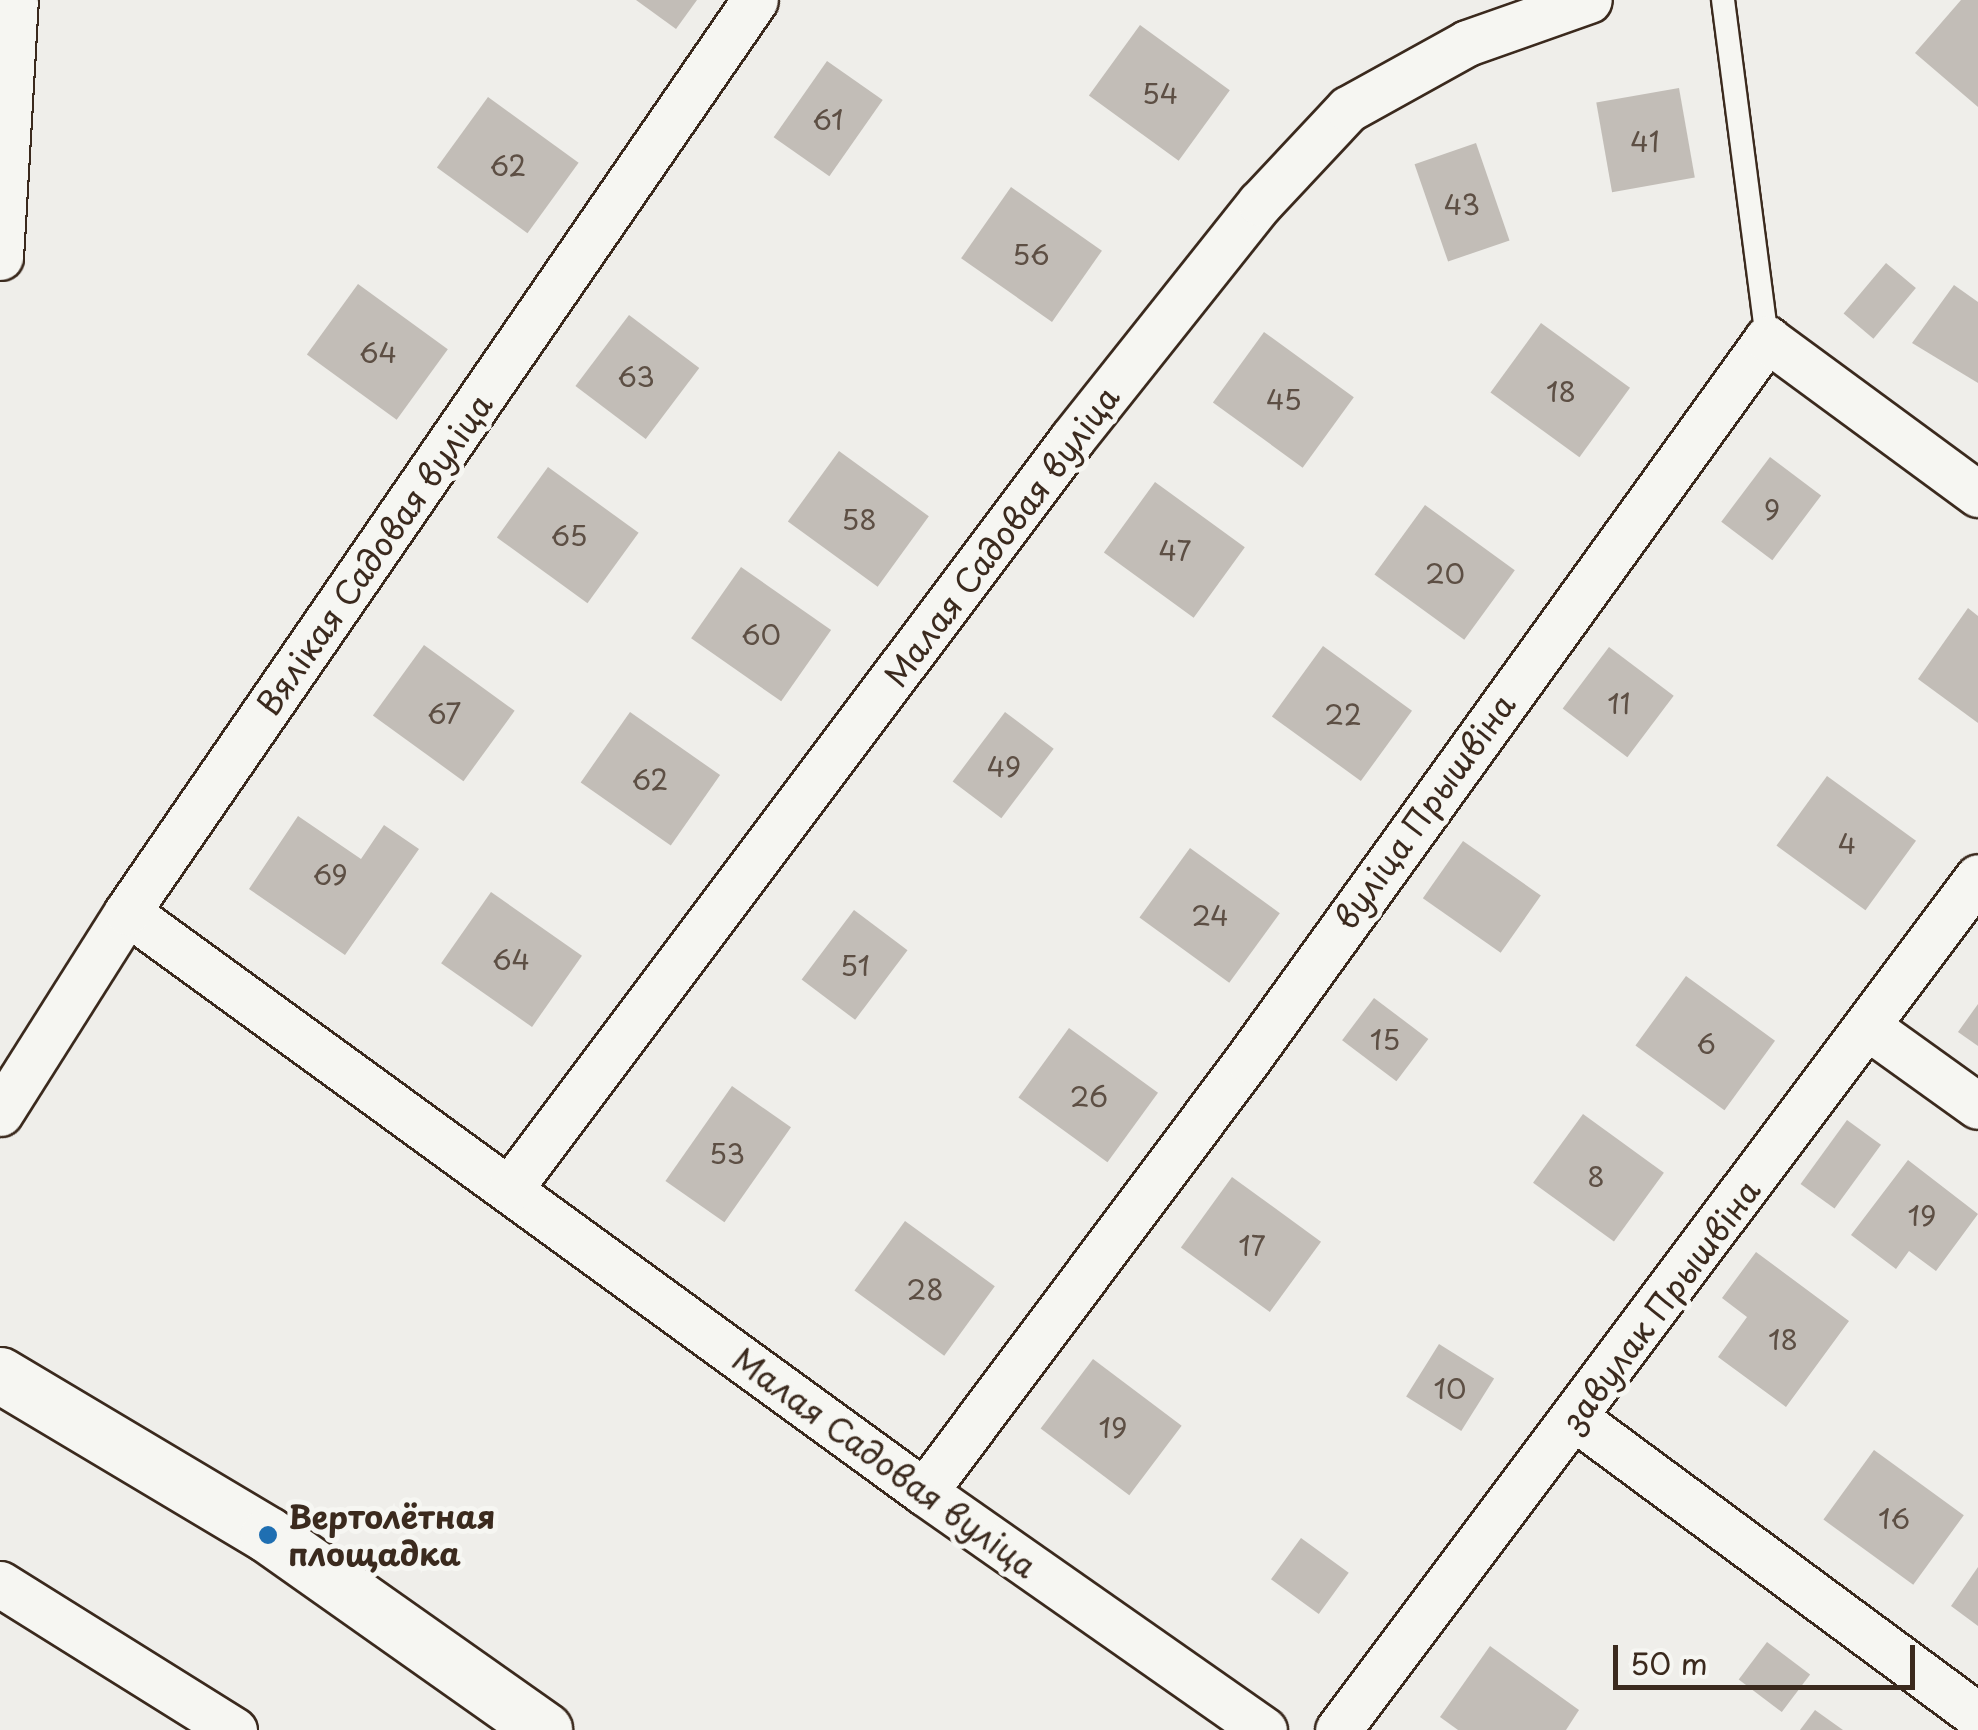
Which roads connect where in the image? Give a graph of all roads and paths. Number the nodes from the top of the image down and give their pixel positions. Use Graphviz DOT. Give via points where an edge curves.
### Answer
graph roads {
  1 [pos="15,0"];
  2 [pos="756,0"];
  3 [pos="1589,0"];
  4 [pos="1724,0"];
  5 [pos="0,257"];
  6 [pos="1767,339"];
  7 [pos="1978,494"];
  8 [pos="1978,877"];
  9 [pos="127,912"];
  10 [pos="1868,1026"];
  11 [pos="1978,1106"];
  12 [pos="0,1113"];
  13 [pos="510,1188"];
  14 [pos="0,1375"];
  15 [pos="1575,1418"];
  16 [pos="924,1492"];
  17 [pos="0,1584"];
  18 [pos="1978,1716"];
  19 [pos="234,1730"];
  20 [pos="544,1730"];
  21 [pos="1264,1730"];
  22 [pos="1338,1730"];
  1 -- 5 [label="street"];
  2 -- 9 [label="street, Вялікая Садовая вуліца"];
  3 -- 13 [label="street, Малая Садовая вуліца" via="1467,42 1348,109 1260,202 1060,454"];
  4 -- 6 [label="lane"];
  6 -- 7 [label="street"];
  6 -- 16 [label="street, вуліца Прышвіна" via="1248,1059"];
  8 -- 10 [label="street, завулак Прышвіна"];
  9 -- 12 [label="street, Вялікая Садовая вуліца"];
  9 -- 13 [label="street, Малая Садовая вуліца"];
  10 -- 11 [label="street"];
  10 -- 15 [label="street, завулак Прышвіна"];
  13 -- 16 [label="street, Малая Садовая вуліца"];
  14 -- 20 [label="main road" via="268,1535"];
  15 -- 18 [label="street"];
  15 -- 22 [label="street, завулак Прышвіна"];
  16 -- 21 [label="street, Малая Садовая вуліца"];
  17 -- 19 [label="street"];
}
